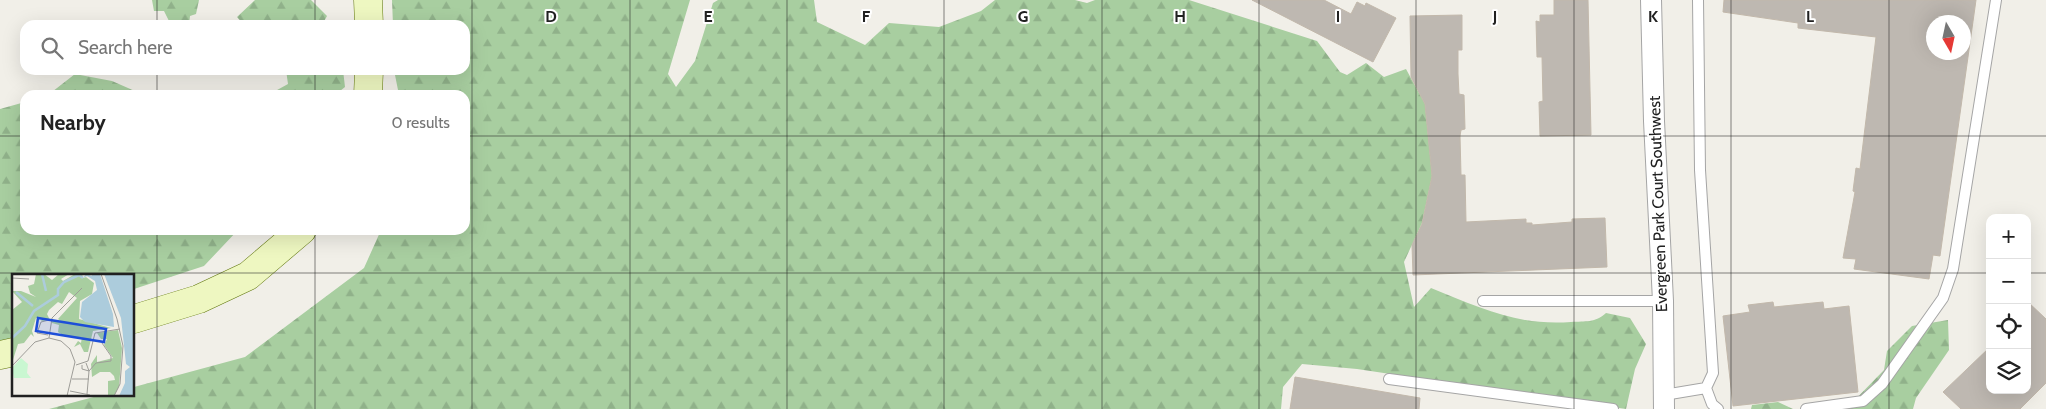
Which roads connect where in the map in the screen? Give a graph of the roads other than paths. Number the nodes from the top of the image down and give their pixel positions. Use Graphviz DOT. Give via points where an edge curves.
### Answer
graph roads {
  1 [pos="368,0"];
  2 [pos="1651,0"];
  3 [pos="1698,0"];
  4 [pos="1996,0"];
  5 [pos="369,20"];
  6 [pos="369,75"];
  7 [pos="368,90"];
  8 [pos="296,235"];
  9 [pos="1483,301"];
  10 [pos="1663,301"];
  11 [pos="135,319"];
  12 [pos="1390,379"];
  13 [pos="1706,388"];
  14 [pos="1664,402"];
  15 [pos="1613,409"];
  16 [pos="1718,409"];
  17 [pos="1806,409"];
  1 -- 5 [label="street"];
  2 -- 10 [label="street, Evergreen Park Court Southwest"];
  3 -- 13 [label="lane" via="1700,170 1713,374"];
  4 -- 17 [label="lane" via="1953,269 1943,298 1882,384 1863,401"];
  6 -- 7 [label="street"];
  8 -- 11 [label="street" via="248,276 199,298"];
  9 -- 10 [label="lane"];
  10 -- 14 [label="street, Evergreen Park Court Southwest"];
  12 -- 15 [label="lane"];
  13 -- 14 [label="lane"];
  13 -- 16 [label="lane" via="1712,404"];
}
